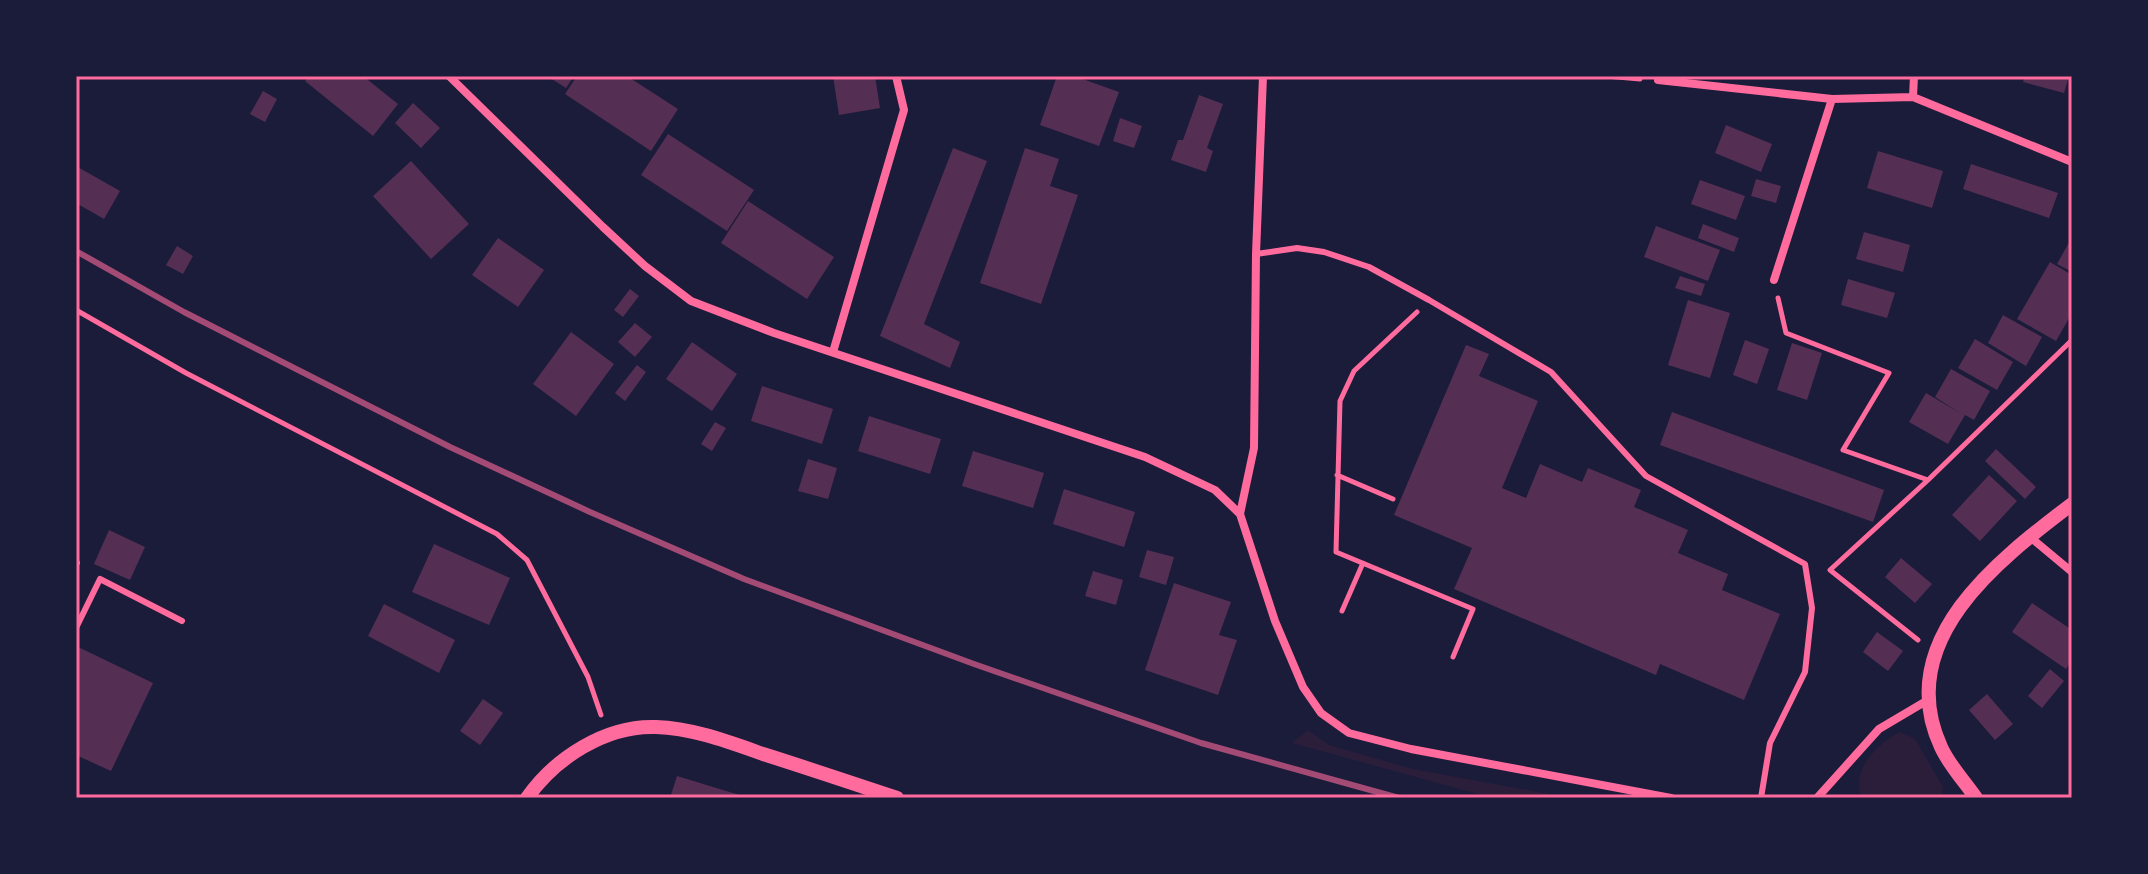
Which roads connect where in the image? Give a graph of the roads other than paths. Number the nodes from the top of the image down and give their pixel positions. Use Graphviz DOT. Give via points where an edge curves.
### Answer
graph roads {
  1 [pos="449,76"];
  2 [pos="896,76"];
  3 [pos="1263,76"];
  4 [pos="1914,76"];
  5 [pos="1658,80"];
  6 [pos="1913,97"];
  7 [pos="1832,99"];
  8 [pos="2072,162"];
  9 [pos="1256,254"];
  10 [pos="1774,280"];
  11 [pos="833,352"];
  12 [pos="2072,504"];
  13 [pos="1240,514"];
  14 [pos="2029,537"];
  15 [pos="2072,572"];
  16 [pos="182,621"];
  17 [pos="76,628"];
  18 [pos="1928,700"];
  19 [pos="527,798"];
  20 [pos="897,798"];
  21 [pos="1671,798"];
  22 [pos="1761,798"];
  23 [pos="1817,798"];
  24 [pos="1976,798"];
  1 -- 11 [label="street" via="603,227 691,301"];
  2 -- 11 [label="street" via="904,110"];
  3 -- 9 [label="street"];
  4 -- 6 [label="street"];
  5 -- 7 [label="street"];
  6 -- 7 [label="street"];
  6 -- 8 [label="street"];
  7 -- 10 [label="street"];
  9 -- 13 [label="street" via="1254,448"];
  9 -- 22 [label="lane" via="1297,248 1324,252 1369,267 1429,300 1551,372 1646,476 1805,564 1812,608 1805,672 1770,743"];
  11 -- 13 [label="street" via="1145,457 1215,490"];
  12 -- 14 [label="street"];
  13 -- 21 [label="street" via="1303,687 1321,713 1349,733"];
  14 -- 15 [label="street"];
  14 -- 18 [label="street" via="1949,620 1928,674"];
  16 -- 17 [label="lane" via="100,579"];
  18 -- 23 [label="street" via="1879,729"];
  18 -- 24 [label="street" via="1941,747"];
  19 -- 20 [label="street" via="581,747 608,735 655,727 688,731"];
}
